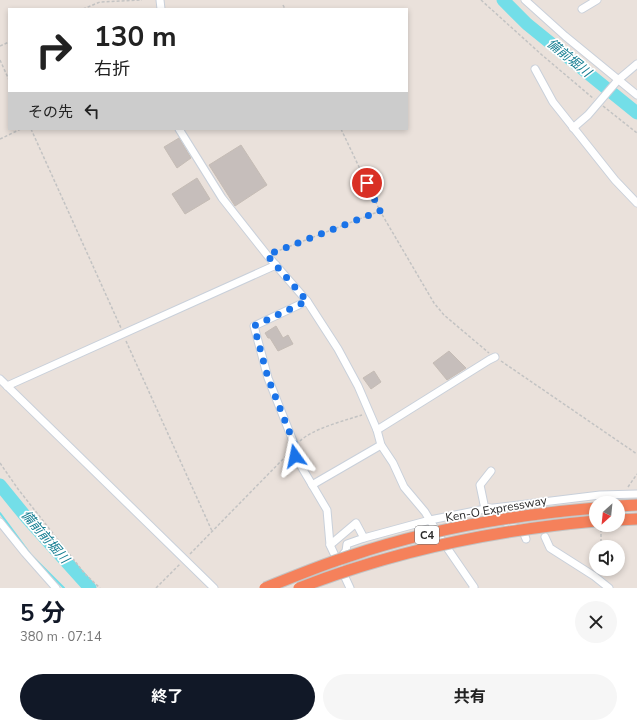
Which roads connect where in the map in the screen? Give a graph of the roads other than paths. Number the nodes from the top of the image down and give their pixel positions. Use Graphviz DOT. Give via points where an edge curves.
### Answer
graph roads {
  1 [pos="525,0"];
  2 [pos="597,0"];
  3 [pos="582,9"];
  4 [pos="637,64"];
  5 [pos="535,69"];
  6 [pos="618,80"];
  7 [pos="637,95"];
  8 [pos="573,128"];
  9 [pos="180,130"];
  10 [pos="637,202"];
  11 [pos="276,265"];
  12 [pos="307,301"];
  13 [pos="495,357"];
  14 [pos="0,379"];
  15 [pos="7,386"];
  16 [pos="377,430"];
  17 [pos="381,445"];
  18 [pos="491,471"];
  19 [pos="312,485"];
  20 [pos="637,494"];
  21 [pos="637,505"];
  22 [pos="625,506"];
  23 [pos="488,508"];
  24 [pos="589,509"];
  25 [pos="637,519"];
  26 [pos="430,520"];
  27 [pos="625,520"];
  28 [pos="0,522"];
  29 [pos="589,522"];
  30 [pos="545,537"];
  31 [pos="364,538"];
  32 [pos="526,539"];
  33 [pos="330,545"];
  34 [pos="338,562"];
  35 [pos="56,588"];
  36 [pos="214,588"];
  37 [pos="265,588"];
  38 [pos="299,588"];
  39 [pos="350,588"];
  40 [pos="473,588"];
  41 [pos="610,588"];
  1 -- 6 [label="street"];
  2 -- 3 [label="street"];
  4 -- 6 [label="street"];
  5 -- 8 [label="street" via="552,102"];
  6 -- 7 [label="street"];
  6 -- 8 [label="street" via="588,115"];
  8 -- 10 [label="street" via="615,180"];
  9 -- 11 [label="street" via="222,198"];
  11 -- 12 [label="street"];
  11 -- 15 [label="street"];
  12 -- 16 [label="street" via="338,349"];
  12 -- 19 [label="street" via="254,326 268,378 295,446 295,456"];
  13 -- 16 [label="street"];
  14 -- 15 [label="street"];
  15 -- 36 [label="street"];
  16 -- 17 [label="street"];
  17 -- 19 [label="street"];
  17 -- 26 [label="street" via="404,487"];
  18 -- 23 [label="street" via="480,485"];
  19 -- 33 [label="street" via="327,510"];
  20 -- 23 [label="street"];
  21 -- 22 [label="highway"];
  23 -- 26 [label="street"];
  23 -- 32 [label="street" via="501,520 520,529"];
  24 -- 37 [label="highway, Ken-O Expressway / C4, bridge" via="497,520 397,542 344,558"];
  25 -- 27 [label="highway"];
  26 -- 31 [label="street"];
  26 -- 40 [label="street"];
  28 -- 35 [label="street"];
  29 -- 38 [label="highway, Ken-O Expressway / C4, bridge" via="504,532 454,542 355,568"];
  30 -- 41 [label="street" via="550,548"];
  31 -- 33 [label="street" via="356,523"];
  31 -- 34 [label="street" via="347,544 346,551"];
  33 -- 34 [label="street"];
  34 -- 39 [label="street"];
}
